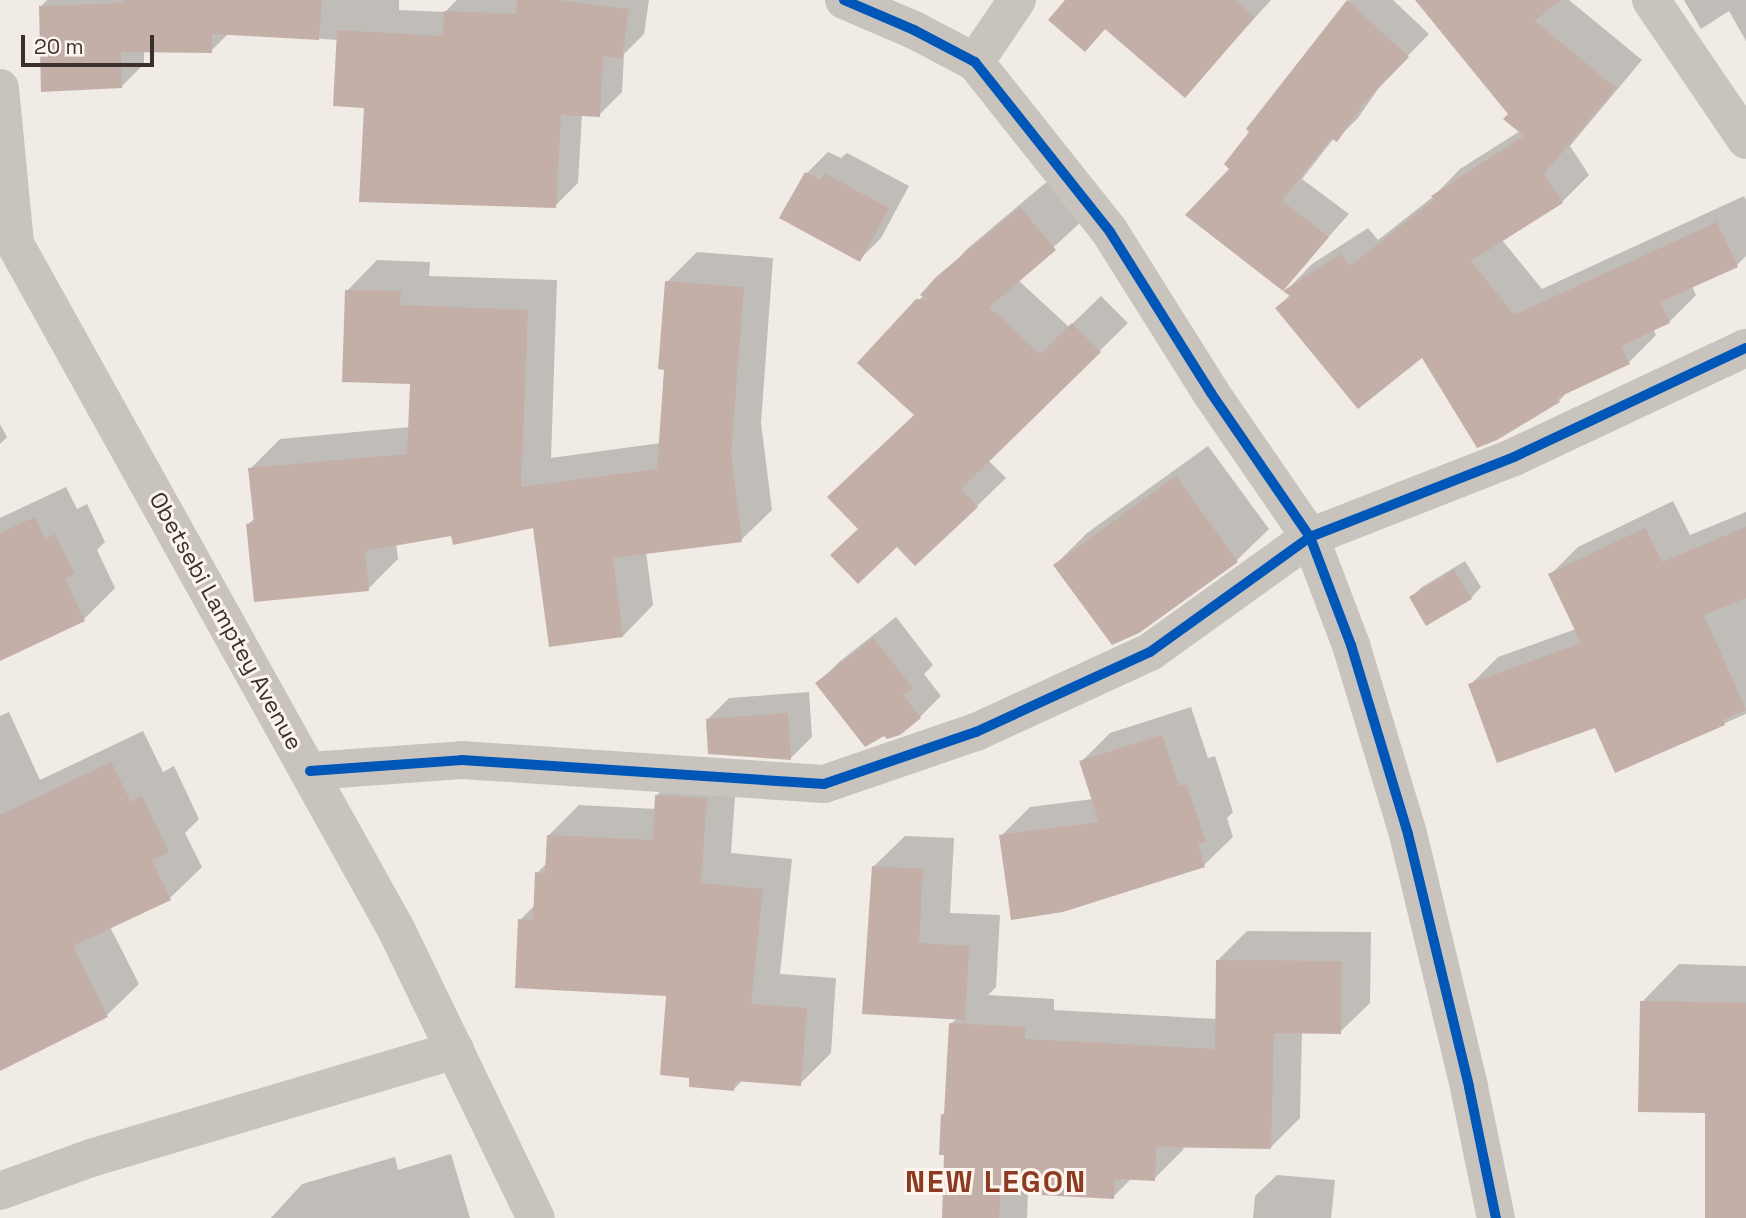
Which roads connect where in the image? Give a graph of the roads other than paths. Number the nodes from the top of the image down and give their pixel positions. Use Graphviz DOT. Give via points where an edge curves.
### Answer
graph roads {
  1 [pos="844,0"];
  2 [pos="1017,0"];
  3 [pos="1651,0"];
  4 [pos="975,62"];
  5 [pos="0,88"];
  6 [pos="1746,140"];
  7 [pos="1746,348"];
  8 [pos="1310,537"];
  9 [pos="310,771"];
  10 [pos="456,1050"];
  11 [pos="0,1191"];
  12 [pos="536,1218"];
  13 [pos="1496,1218"];
  1 -- 4 [label="street"];
  2 -- 4 [label="street"];
  3 -- 6 [label="street"];
  4 -- 8 [label="street" via="1110,232 1211,393"];
  5 -- 9 [label="street, Obetsebi Lamptey Avenue" via="15,244"];
  7 -- 8 [label="street" via="1514,457"];
  8 -- 9 [label="street" via="1150,652 976,732 824,784 462,760"];
  8 -- 13 [label="street" via="1351,645 1408,834"];
  9 -- 10 [label="street, Obetsebi Lamptey Avenue"];
  10 -- 11 [label="street" via="90,1158"];
  10 -- 12 [label="street, Obetsebi Lamptey Avenue"];
}
